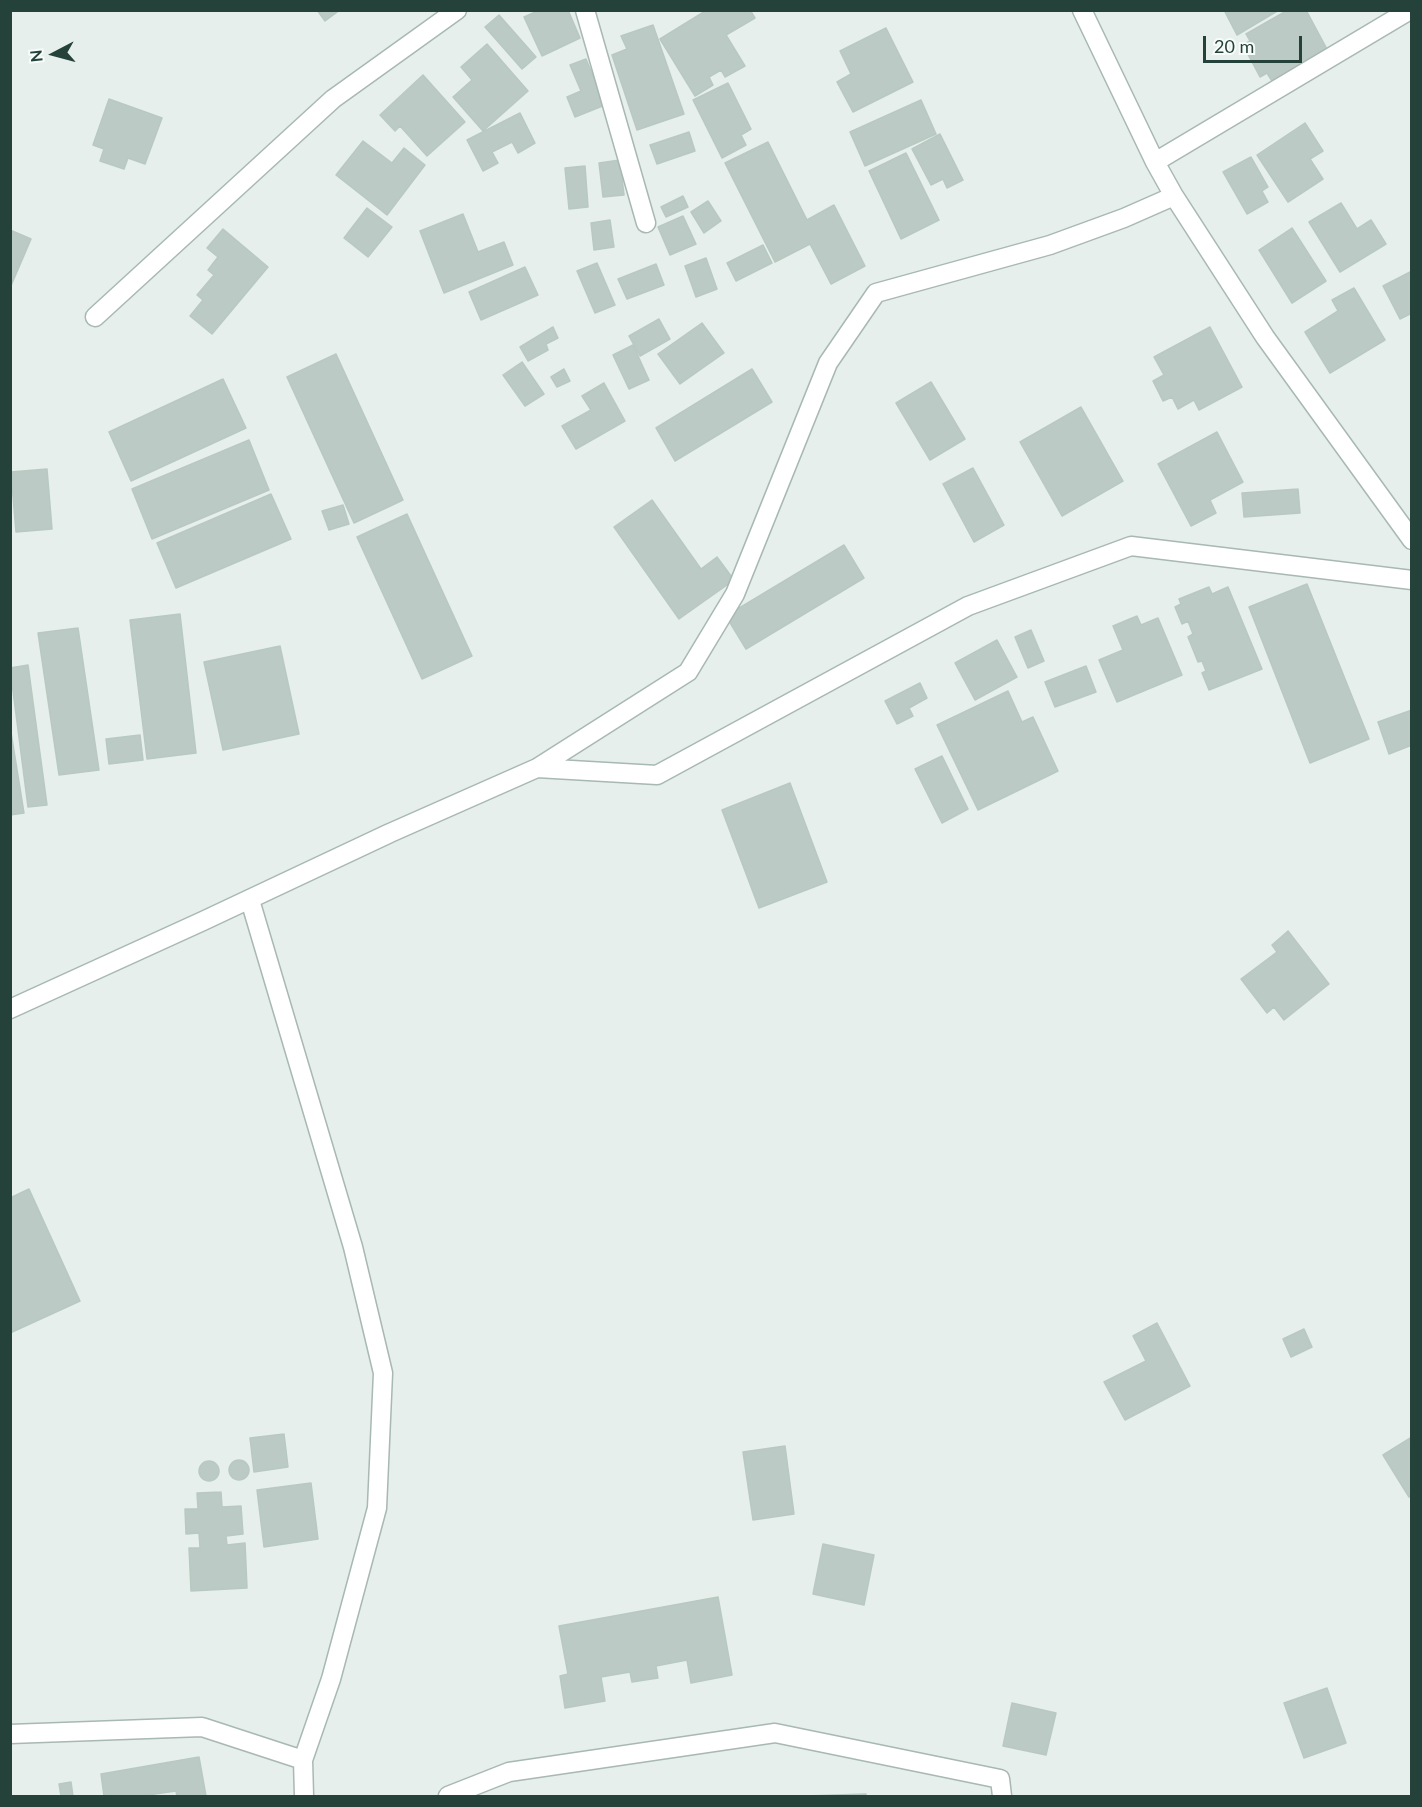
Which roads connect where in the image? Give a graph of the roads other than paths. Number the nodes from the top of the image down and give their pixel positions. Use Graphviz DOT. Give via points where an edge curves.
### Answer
graph roads {
  1 [pos="457,10"];
  2 [pos="585,10"];
  3 [pos="1082,10"];
  4 [pos="1410,10"];
  5 [pos="1155,162"];
  6 [pos="1173,196"];
  7 [pos="646,223"];
  8 [pos="95,317"];
  9 [pos="1412,540"];
  10 [pos="1412,580"];
  11 [pos="537,768"];
  12 [pos="250,900"];
  13 [pos="10,1009"];
  14 [pos="10,1734"];
  15 [pos="303,1760"];
  16 [pos="304,1797"];
  17 [pos="448,1797"];
  18 [pos="1002,1797"];
  1 -- 8 [label="street" via="333,99"];
  2 -- 7 [label="street"];
  3 -- 5 [label="street"];
  4 -- 5 [label="street"];
  5 -- 6 [label="street"];
  6 -- 9 [label="street" via="1265,337"];
  6 -- 11 [label="street" via="1050,245 876,293 828,363 735,594 688,672"];
  10 -- 11 [label="street" via="1131,546 968,606 657,775"];
  11 -- 12 [label="street"];
  12 -- 13 [label="street"];
  12 -- 15 [label="street" via="353,1247 383,1373 377,1508 331,1678"];
  14 -- 15 [label="street" via="202,1727"];
  15 -- 16 [label="street"];
  17 -- 18 [label="street" via="509,1772 775,1732 1000,1779"];
}
